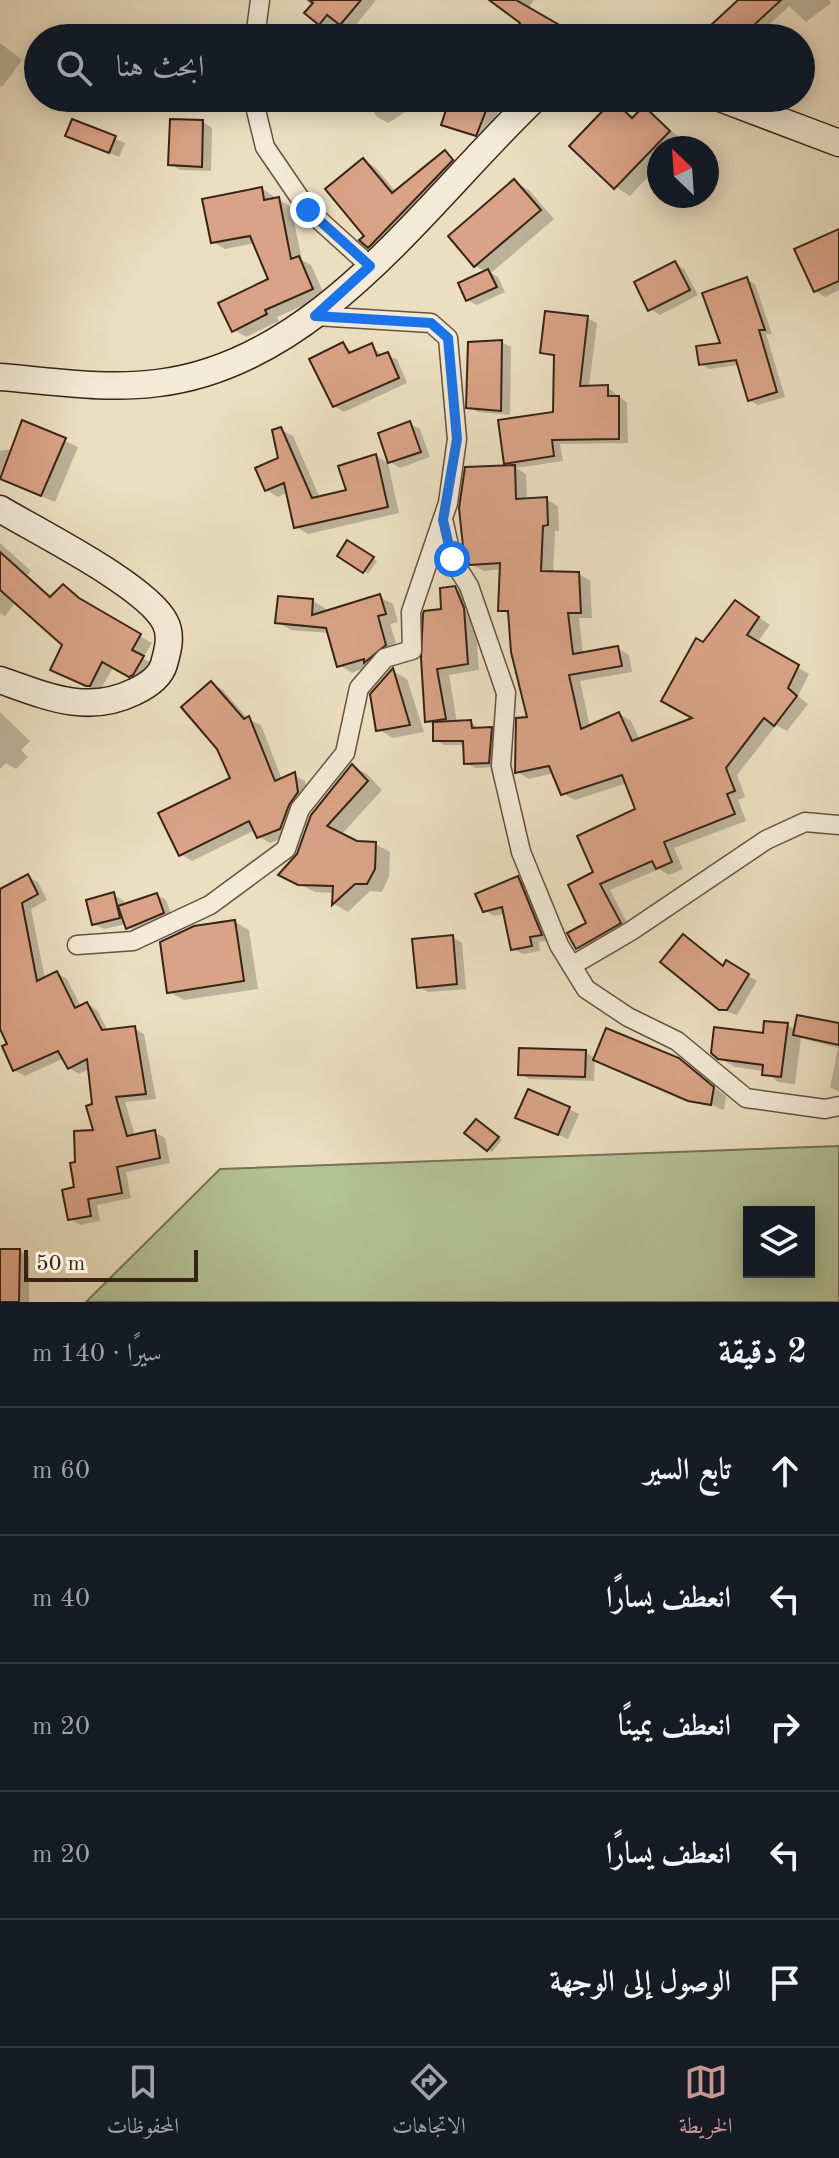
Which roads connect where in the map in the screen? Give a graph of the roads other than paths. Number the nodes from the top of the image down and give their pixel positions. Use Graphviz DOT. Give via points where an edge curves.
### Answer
graph roads {
  1 [pos="260,0"];
  2 [pos="257,24"];
  3 [pos="256,112"];
  4 [pos="521,112"];
  5 [pos="757,112"];
  6 [pos="839,143"];
  7 [pos="370,266"];
  8 [pos="315,316"];
  9 [pos="0,377"];
  10 [pos="0,509"];
  11 [pos="443,520"];
  12 [pos="0,680"];
  13 [pos="839,825"];
  14 [pos="77,945"];
  15 [pos="573,965"];
  16 [pos="839,1106"];
  1 -- 2 [label="street"];
  3 -- 7 [label="street" via="265,147 308,210"];
  4 -- 7 [label="main road"];
  5 -- 6 [label="main road"];
  7 -- 8 [label="main road"];
  8 -- 9 [label="main road" via="267,348 162,383 123,387"];
  8 -- 11 [label="street" via="431,323 448,338 457,439"];
  10 -- 12 [label="main road" via="145,598 166,623 170,646 163,669 150,684 113,702 59,700"];
  11 -- 14 [label="street" via="411,612 412,650 385,658 359,688 345,753 300,809 286,849 210,905 133,941"];
  11 -- 15 [label="street" via="452,559 469,586 506,693 501,766 521,852 559,945"];
  13 -- 15 [label="street" via="805,822 766,840"];
  15 -- 16 [label="street" via="586,989 677,1041 746,1098 825,1109"];
}
